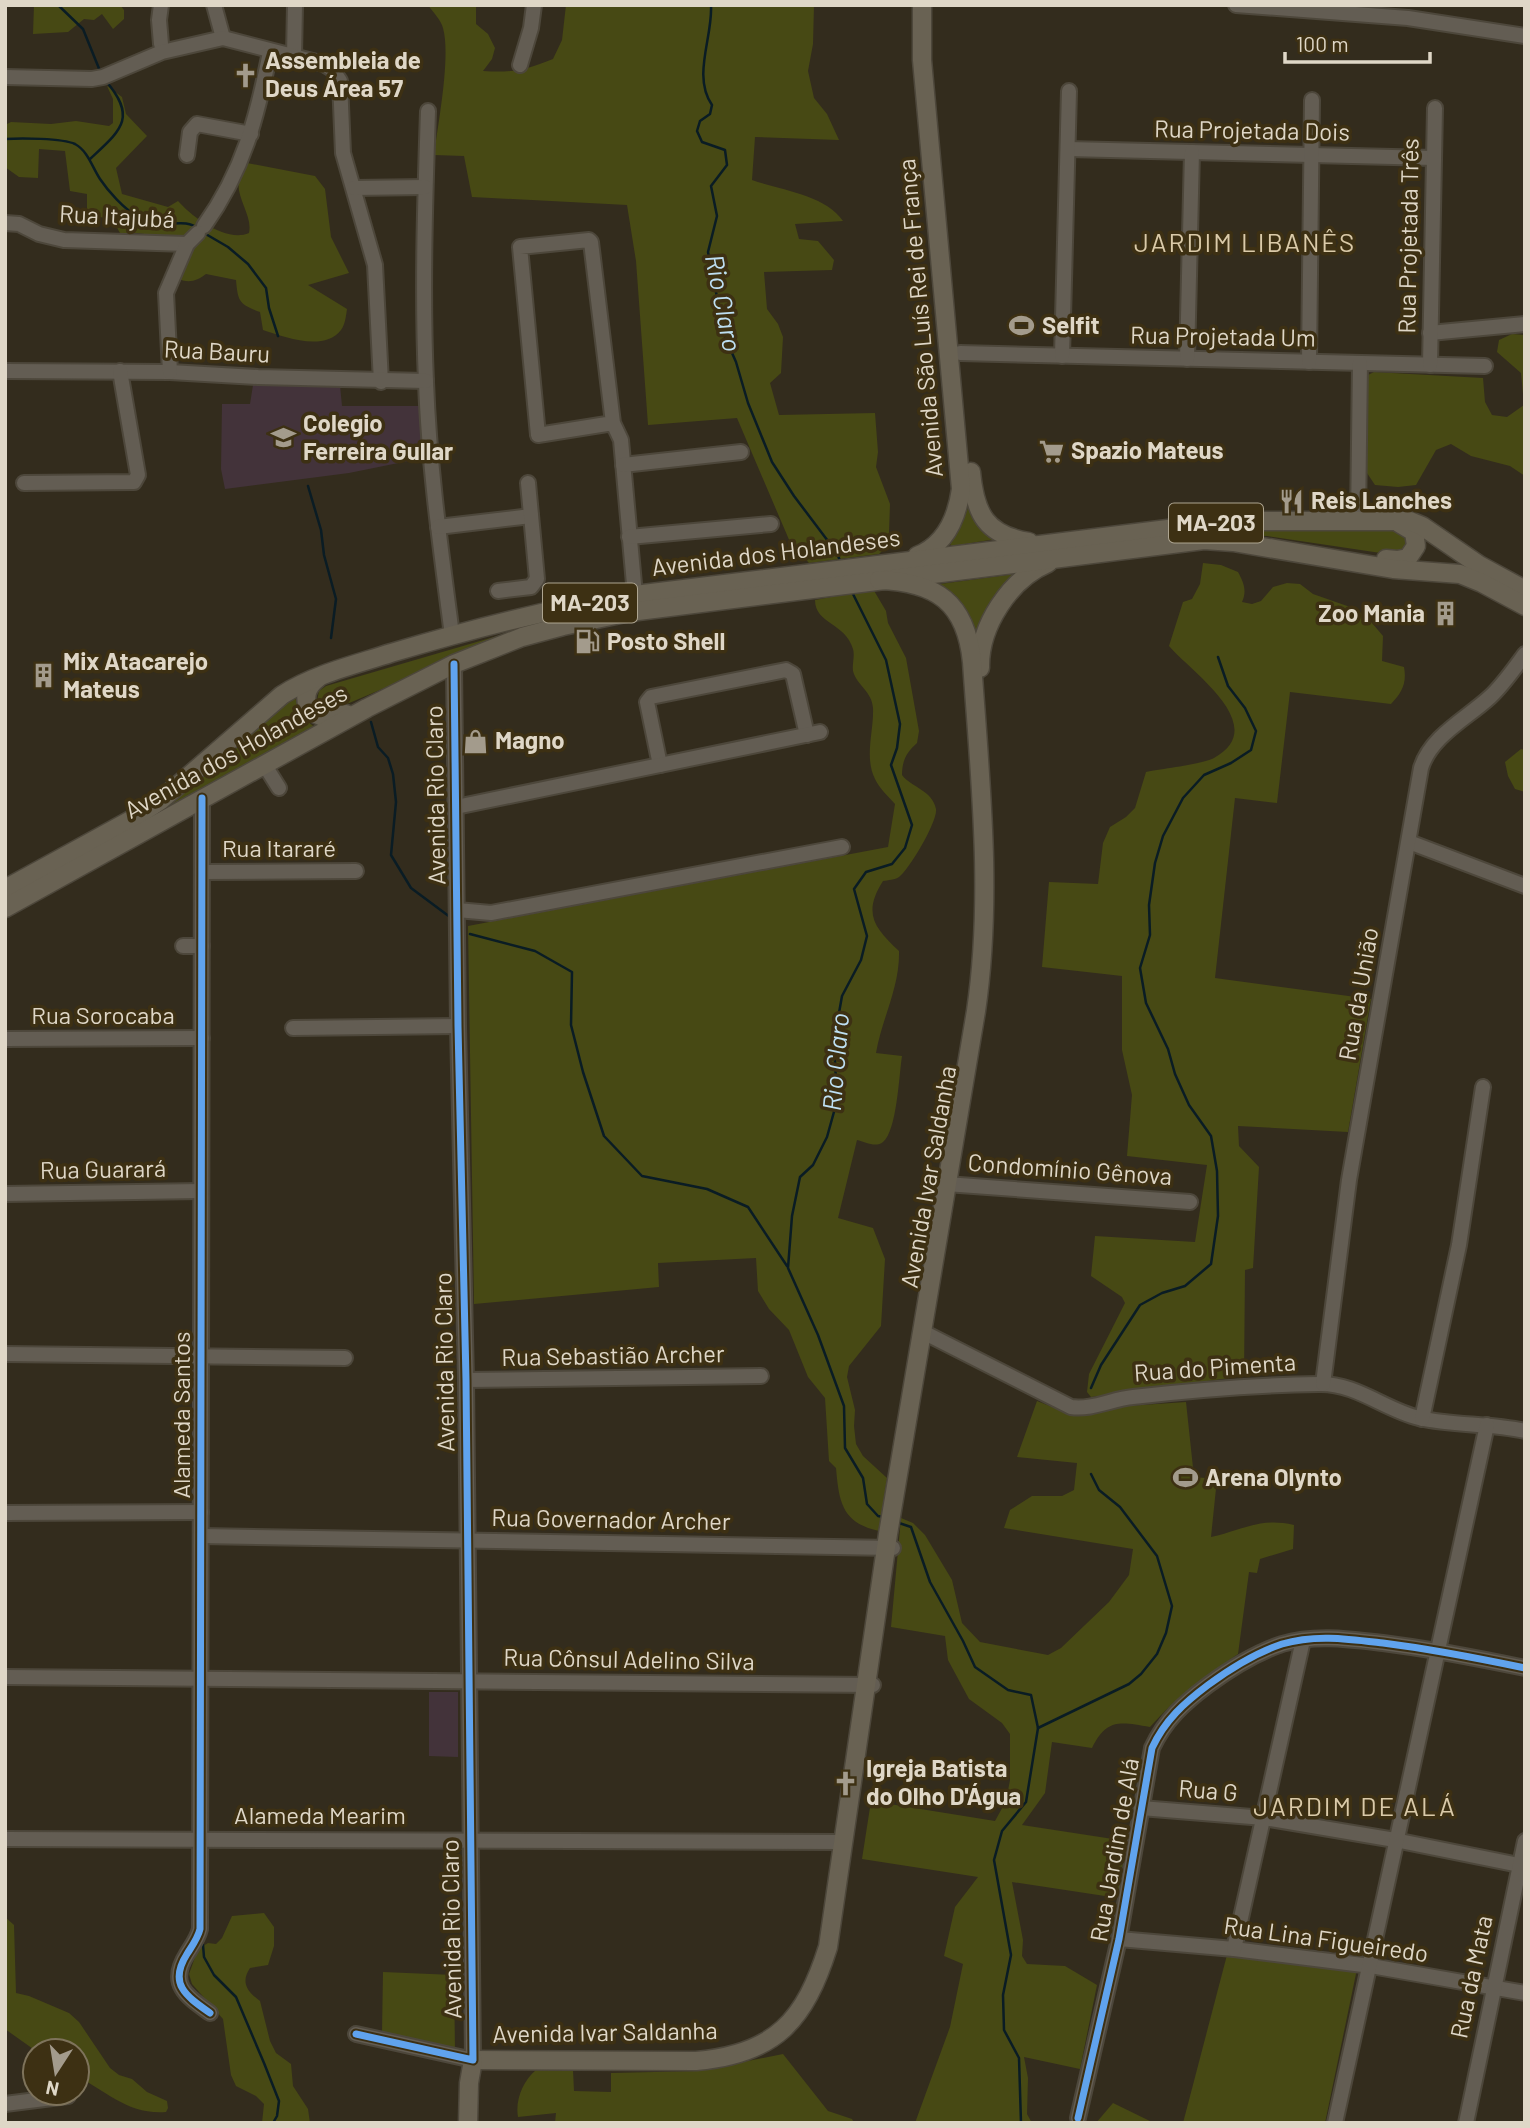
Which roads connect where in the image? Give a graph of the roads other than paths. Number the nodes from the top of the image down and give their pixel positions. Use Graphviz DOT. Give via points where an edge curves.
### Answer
graph roads {
  1 [pos="160,5"];
  2 [pos="214,5"];
  3 [pos="295,5"];
  4 [pos="534,5"];
  5 [pos="922,5"];
  6 [pos="933,5"];
  7 [pos="1236,5"];
  8 [pos="1409,12"];
  9 [pos="1525,36"];
  10 [pos="223,38"];
  11 [pos="161,44"];
  12 [pos="270,51"];
  13 [pos="294,56"];
  14 [pos="520,65"];
  15 [pos="5,77"];
  16 [pos="1069,91"];
  17 [pos="1312,100"];
  18 [pos="1435,108"];
  19 [pos="428,111"];
  20 [pos="251,134"];
  21 [pos="1068,149"];
  22 [pos="1192,152"];
  23 [pos="187,155"];
  24 [pos="1312,155"];
  25 [pos="1434,158"];
  26 [pos="425,187"];
  27 [pos="354,188"];
  28 [pos="5,223"];
  29 [pos="187,244"];
  30 [pos="1525,324"];
  31 [pos="1430,332"];
  32 [pos="960,353"];
  33 [pos="1062,356"];
  34 [pos="1187,359"];
  35 [pos="1309,362"];
  36 [pos="1360,363"];
  37 [pos="1430,365"];
  38 [pos="1485,366"];
  39 [pos="5,371"];
  40 [pos="120,371"];
  41 [pos="170,372"];
  42 [pos="381,382"];
  43 [pos="426,382"];
  44 [pos="612,423"];
  45 [pos="741,452"];
  46 [pos="623,465"];
  47 [pos="528,483"];
  48 [pos="24,484"];
  49 [pos="531,516"];
  50 [pos="1359,520"];
  51 [pos="1382,520"];
  52 [pos="771,524"];
  53 [pos="438,527"];
  54 [pos="629,537"];
  55 [pos="1233,542"];
  56 [pos="1052,544"];
  57 [pos="1068,556"];
  58 [pos="872,573"];
  59 [pos="1525,590"];
  60 [pos="498,591"];
  61 [pos="635,595"];
  62 [pos="1525,606"];
  63 [pos="452,635"];
  64 [pos="1525,654"];
  65 [pos="454,664"];
  66 [pos="321,676"];
  67 [pos="367,708"];
  68 [pos="264,764"];
  69 [pos="660,765"];
  70 [pos="279,788"];
  71 [pos="202,798"];
  72 [pos="456,807"];
  73 [pos="1409,842"];
  74 [pos="842,847"];
  75 [pos="356,871"];
  76 [pos="202,872"];
  77 [pos="1525,886"];
  78 [pos="5,889"];
  79 [pos="5,908"];
  80 [pos="457,910"];
  81 [pos="183,946"];
  82 [pos="202,946"];
  83 [pos="458,1026"];
  84 [pos="293,1028"];
  85 [pos="202,1038"];
  86 [pos="5,1039"];
  87 [pos="1483,1087"];
  88 [pos="950,1184"];
  89 [pos="201,1191"];
  90 [pos="5,1194"];
  91 [pos="1190,1202"];
  92 [pos="924,1332"];
  93 [pos="5,1354"];
  94 [pos="201,1356"];
  95 [pos="345,1358"];
  96 [pos="761,1376"];
  97 [pos="466,1381"];
  98 [pos="1323,1384"];
  99 [pos="1422,1419"];
  100 [pos="1487,1425"];
  101 [pos="1525,1431"];
  102 [pos="201,1512"];
  103 [pos="5,1513"];
  104 [pos="201,1536"];
  105 [pos="467,1540"];
  106 [pos="890,1541"];
  107 [pos="1303,1640"];
  108 [pos="1439,1650"];
  109 [pos="1525,1668"];
  110 [pos="5,1677"];
  111 [pos="201,1679"];
  112 [pos="468,1681"];
  113 [pos="869,1685"];
  114 [pos="1141,1808"];
  115 [pos="1264,1818"];
  116 [pos="5,1839"];
  117 [pos="201,1839"];
  118 [pos="470,1839"];
  119 [pos="1395,1840"];
  120 [pos="1525,1841"];
  121 [pos="844,1842"];
  122 [pos="1519,1865"];
  123 [pos="1119,1939"];
  124 [pos="1234,1949"];
  125 [pos="1371,1966"];
  126 [pos="1492,1988"];
  127 [pos="1525,1993"];
  128 [pos="209,2013"];
  129 [pos="356,2034"];
  130 [pos="472,2060"];
  131 [pos="1078,2118"];
  132 [pos="468,2123"];
  133 [pos="475,2123"];
  134 [pos="1335,2123"];
  135 [pos="1466,2123"];
  1 -- 11 [label="street"];
  2 -- 10 [label="street"];
  3 -- 13 [label="street"];
  4 -- 14 [label="street"];
  5 -- 58 [label="main road, Avenida São Luís Rei de França" via="922,60 961,489 955,516 936,545"];
  6 -- 32 [label="main road, Avenida São Luís Rei de França" via="933,59"];
  7 -- 8 [label="street"];
  8 -- 9 [label="street"];
  10 -- 12 [label="street"];
  10 -- 15 [label="street" via="162,52 92,79"];
  12 -- 13 [label="street"];
  12 -- 20 [label="street"];
  13 -- 27 [label="street" via="324,64 337,75 344,153"];
  16 -- 21 [label="street"];
  17 -- 24 [label="street"];
  18 -- 25 [label="street, Rua Projetada Três"];
  19 -- 26 [label="street"];
  20 -- 23 [label="street" via="197,124 190,132"];
  20 -- 29 [label="street" via="231,184"];
  21 -- 22 [label="street, Rua Projetada Dois"];
  21 -- 33 [label="street"];
  22 -- 24 [label="street, Rua Projetada Dois"];
  22 -- 34 [label="street"];
  24 -- 25 [label="street, Rua Projetada Dois"];
  24 -- 35 [label="street"];
  25 -- 31 [label="street, Rua Projetada Três"];
  26 -- 27 [label="street"];
  26 -- 43 [label="street"];
  27 -- 42 [label="street" via="376,274"];
  28 -- 29 [label="street, Rua Itajubá" via="64,240"];
  29 -- 41 [label="street" via="166,293"];
  30 -- 31 [label="street"];
  31 -- 37 [label="street, Rua Projetada Três"];
  32 -- 33 [label="street, Rua Projetada Um"];
  32 -- 56 [label="main road, Avenida São Luís Rei de França" via="978,511 1003,535"];
  33 -- 34 [label="street, Rua Projetada Um"];
  34 -- 35 [label="street, Rua Projetada Um"];
  35 -- 36 [label="street, Rua Projetada Um"];
  36 -- 37 [label="street, Rua Projetada Um"];
  36 -- 50 [label="street"];
  37 -- 38 [label="street, Rua Projetada Um"];
  39 -- 40 [label="street, Rua Bauru"];
  40 -- 41 [label="street, Rua Bauru"];
  40 -- 48 [label="street" via="136,480"];
  41 -- 42 [label="street, Rua Bauru"];
  42 -- 43 [label="street, Rua Bauru"];
  43 -- 53 [label="street"];
  44 -- 44 [label="street" via="590,241 520,247 538,435"];
  44 -- 46 [label="street" via="619,432"];
  45 -- 46 [label="street"];
  46 -- 54 [label="street"];
  47 -- 49 [label="street"];
  49 -- 53 [label="street"];
  49 -- 60 [label="street" via="535,584"];
  50 -- 51 [label="main road, Avenida dos Holandeses / MA-203"];
  50 -- 56 [label="main road, Avenida dos Holandeses / MA-203" via="1224,523"];
  51 -- 55 [label="main road" via="1403,524 1413,532 1416,546 1408,558"];
  51 -- 59 [label="main road, Avenida dos Holandeses / MA-203" via="1419,524"];
  52 -- 54 [label="street"];
  53 -- 63 [label="street"];
  54 -- 61 [label="street"];
  55 -- 57 [label="main road, Avenida dos Holandeses / MA-203" via="1194,541"];
  55 -- 62 [label="main road, Avenida dos Holandeses / MA-203" via="1384,568 1460,574"];
  56 -- 58 [label="main road, Avenida dos Holandeses / MA-203"];
  57 -- 58 [label="main road, Avenida dos Holandeses / MA-203"];
  57 -- 88 [label="main road, Avenida Ivar Saldanha" via="1041,566 1015,584 995,615 980,655 991,840 990,948"];
  58 -- 61 [label="main road, Avenida dos Holandeses / MA-203"];
  58 -- 65 [label="main road, Avenida dos Holandeses / MA-203" via="601,617 522,637"];
  58 -- 88 [label="main road, Avenida Ivar Saldanha" via="942,595 959,615 971,653 984,840 982,970"];
  61 -- 63 [label="main road, Avenida dos Holandeses / MA-203" via="549,610"];
  63 -- 66 [label="main road, Avenida dos Holandeses / MA-203"];
  64 -- 73 [label="street, Rua da União" via="1497,690 1442,737 1425,758"];
  65 -- 67 [label="main road, Avenida dos Holandeses / MA-203"];
  65 -- 72 [label="street, Avenida Rio Claro"];
  66 -- 67 [label="main road" via="306,696 313,713 329,719"];
  66 -- 78 [label="main road, Avenida dos Holandeses / MA-203" via="282,695 161,800"];
  67 -- 68 [label="main road, Avenida dos Holandeses / MA-203"];
  68 -- 70 [label="street"];
  68 -- 71 [label="main road, Avenida dos Holandeses / MA-203"];
  69 -- 69 [label="street" via="814,733 793,674 786,670 651,697 647,702"];
  69 -- 72 [label="street"];
  71 -- 76 [label="street, Alameda Santos"];
  71 -- 79 [label="main road, Avenida dos Holandeses / MA-203"];
  72 -- 80 [label="street, Avenida Rio Claro"];
  73 -- 77 [label="street"];
  73 -- 98 [label="street, Rua da União" via="1349,1180"];
  74 -- 80 [label="street" via="491,913"];
  75 -- 76 [label="street, Rua Itararé"];
  76 -- 82 [label="street, Alameda Santos"];
  80 -- 83 [label="street, Avenida Rio Claro"];
  81 -- 82 [label="street"];
  82 -- 85 [label="street, Alameda Santos"];
  83 -- 84 [label="street"];
  83 -- 97 [label="street, Avenida Rio Claro"];
  85 -- 86 [label="street, Rua Sorocaba"];
  85 -- 89 [label="street, Alameda Santos"];
  87 -- 99 [label="street" via="1459,1245"];
  88 -- 91 [label="street, Condomínio Gênova"];
  88 -- 92 [label="main road, Avenida Ivar Saldanha"];
  89 -- 90 [label="street, Rua Guarará"];
  89 -- 94 [label="street, Alameda Santos"];
  92 -- 98 [label="street, Rua do Pimenta" via="1060,1403 1081,1408 1121,1398"];
  92 -- 106 [label="main road, Avenida Ivar Saldanha"];
  93 -- 94 [label="street"];
  94 -- 95 [label="street"];
  94 -- 102 [label="street, Alameda Santos"];
  96 -- 97 [label="street, Rua Sebastião Archer"];
  97 -- 105 [label="street, Avenida Rio Claro"];
  98 -- 99 [label="street, Rua do Pimenta" via="1353,1390"];
  99 -- 100 [label="street, Rua do Pimenta"];
  100 -- 101 [label="street, Rua do Pimenta"];
  100 -- 108 [label="street"];
  102 -- 103 [label="street"];
  102 -- 104 [label="street, Alameda Santos"];
  104 -- 105 [label="street, Rua Governador Archer"];
  104 -- 111 [label="street, Alameda Santos"];
  105 -- 106 [label="street, Rua Governador Archer"];
  105 -- 112 [label="street, Avenida Rio Claro"];
  106 -- 113 [label="main road, Avenida Ivar Saldanha"];
  107 -- 108 [label="street, Rua Jardim de Alá" via="1348,1639"];
  107 -- 114 [label="street, Rua Jardim de Alá" via="1240,1663 1179,1708 1153,1748"];
  107 -- 115 [label="street"];
  108 -- 109 [label="street, Rua Jardim de Alá"];
  108 -- 119 [label="street"];
  110 -- 111 [label="street, Rua Cônsul Adelino Silva"];
  111 -- 112 [label="street, Rua Cônsul Adelino Silva"];
  111 -- 117 [label="street, Alameda Santos"];
  112 -- 113 [label="street, Rua Cônsul Adelino Silva"];
  112 -- 118 [label="street, Avenida Rio Claro"];
  113 -- 121 [label="main road, Avenida Ivar Saldanha" via="851,1822"];
  114 -- 115 [label="street, Rua G"];
  114 -- 123 [label="street, Rua Jardim de Alá"];
  115 -- 119 [label="street, Rua G"];
  115 -- 124 [label="street"];
  116 -- 117 [label="street, Alameda Mearim"];
  117 -- 118 [label="street, Alameda Mearim"];
  117 -- 128 [label="street, Alameda Santos" via="200,1929 179,1970 179,1982 189,1998"];
  118 -- 121 [label="street, Alameda Mearim"];
  118 -- 130 [label="street, Avenida Rio Claro"];
  119 -- 122 [label="street, Rua G"];
  119 -- 125 [label="street"];
  120 -- 122 [label="street, Rua da Mata"];
  121 -- 130 [label="main road, Avenida Ivar Saldanha" via="828,1947 818,1978 800,2012 772,2037 732,2055 696,2061"];
  122 -- 126 [label="street, Rua da Mata"];
  123 -- 124 [label="street, Rua Lina Figueiredo"];
  123 -- 131 [label="street, Rua Jardim de Alá"];
  124 -- 125 [label="street, Rua Lina Figueiredo"];
  125 -- 126 [label="street, Rua Lina Figueiredo"];
  125 -- 134 [label="street"];
  126 -- 127 [label="street, Rua Lina Figueiredo"];
  126 -- 135 [label="street, Rua da Mata"];
  129 -- 130 [label="street"];
  130 -- 132 [label="main road, Avenida Rio Claro"];
  130 -- 133 [label="main road, Avenida Rio Claro"];
}
